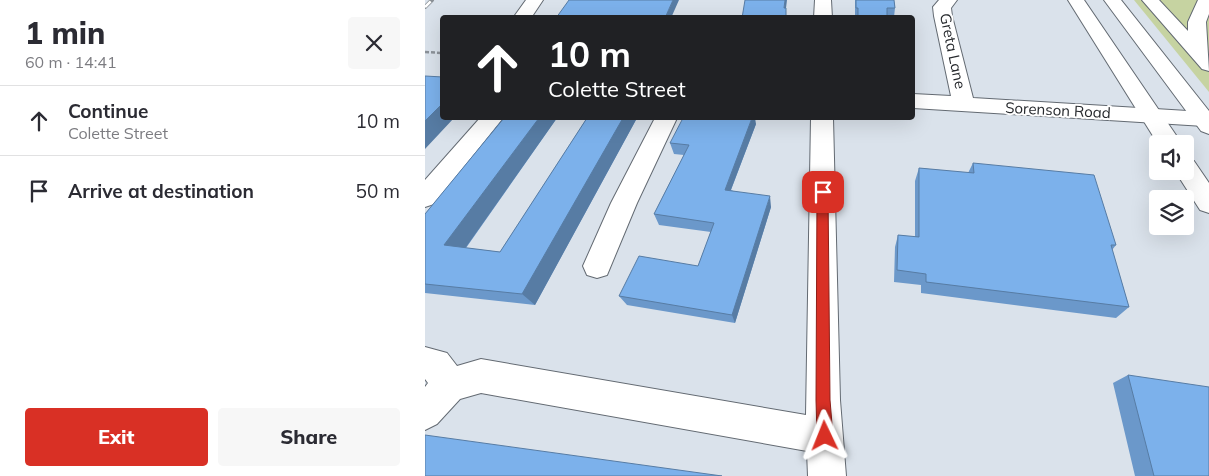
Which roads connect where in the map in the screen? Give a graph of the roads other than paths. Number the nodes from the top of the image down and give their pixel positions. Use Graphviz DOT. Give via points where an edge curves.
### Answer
graph roads {
  1 [pos="535,0"];
  2 [pos="823,0"];
  3 [pos="949,0"];
  4 [pos="1076,0"];
  5 [pos="1113,0"];
  6 [pos="1150,0"];
  7 [pos="1206,0"];
  8 [pos="525,15"];
  9 [pos="823,15"];
  10 [pos="1204,59"];
  11 [pos="915,101"];
  12 [pos="964,105"];
  13 [pos="1152,117"];
  14 [pos="490,120"];
  15 [pos="665,120"];
  16 [pos="822,120"];
  17 [pos="1207,122"];
  18 [pos="1164,135"];
  19 [pos="1194,180"];
  20 [pos="425,197"];
  21 [pos="1209,203"];
  22 [pos="597,266"];
  23 [pos="425,363"];
  24 [pos="450,385"];
  25 [pos="425,412"];
  26 [pos="825,436"];
  27 [pos="827,476"];
  1 -- 8 [label="street"];
  2 -- 9 [label="street"];
  3 -- 12 [label="street, Greta Lane" via="943,7 943,16"];
  4 -- 13 [label="street"];
  5 -- 17 [label="street"];
  6 -- 10 [label="street"];
  7 -- 10 [label="street" via="1197,22"];
  11 -- 12 [label="street, Sorenson Road"];
  12 -- 13 [label="street, Sorenson Road"];
  13 -- 17 [label="street, Sorenson Road"];
  13 -- 18 [label="street"];
  14 -- 20 [label="street"];
  15 -- 22 [label="street"];
  16 -- 26 [label="street"];
  19 -- 21 [label="street"];
  23 -- 24 [label="street" via="435,365"];
  24 -- 25 [label="street"];
  24 -- 26 [label="street" via="481,376"];
  26 -- 27 [label="street"];
}
